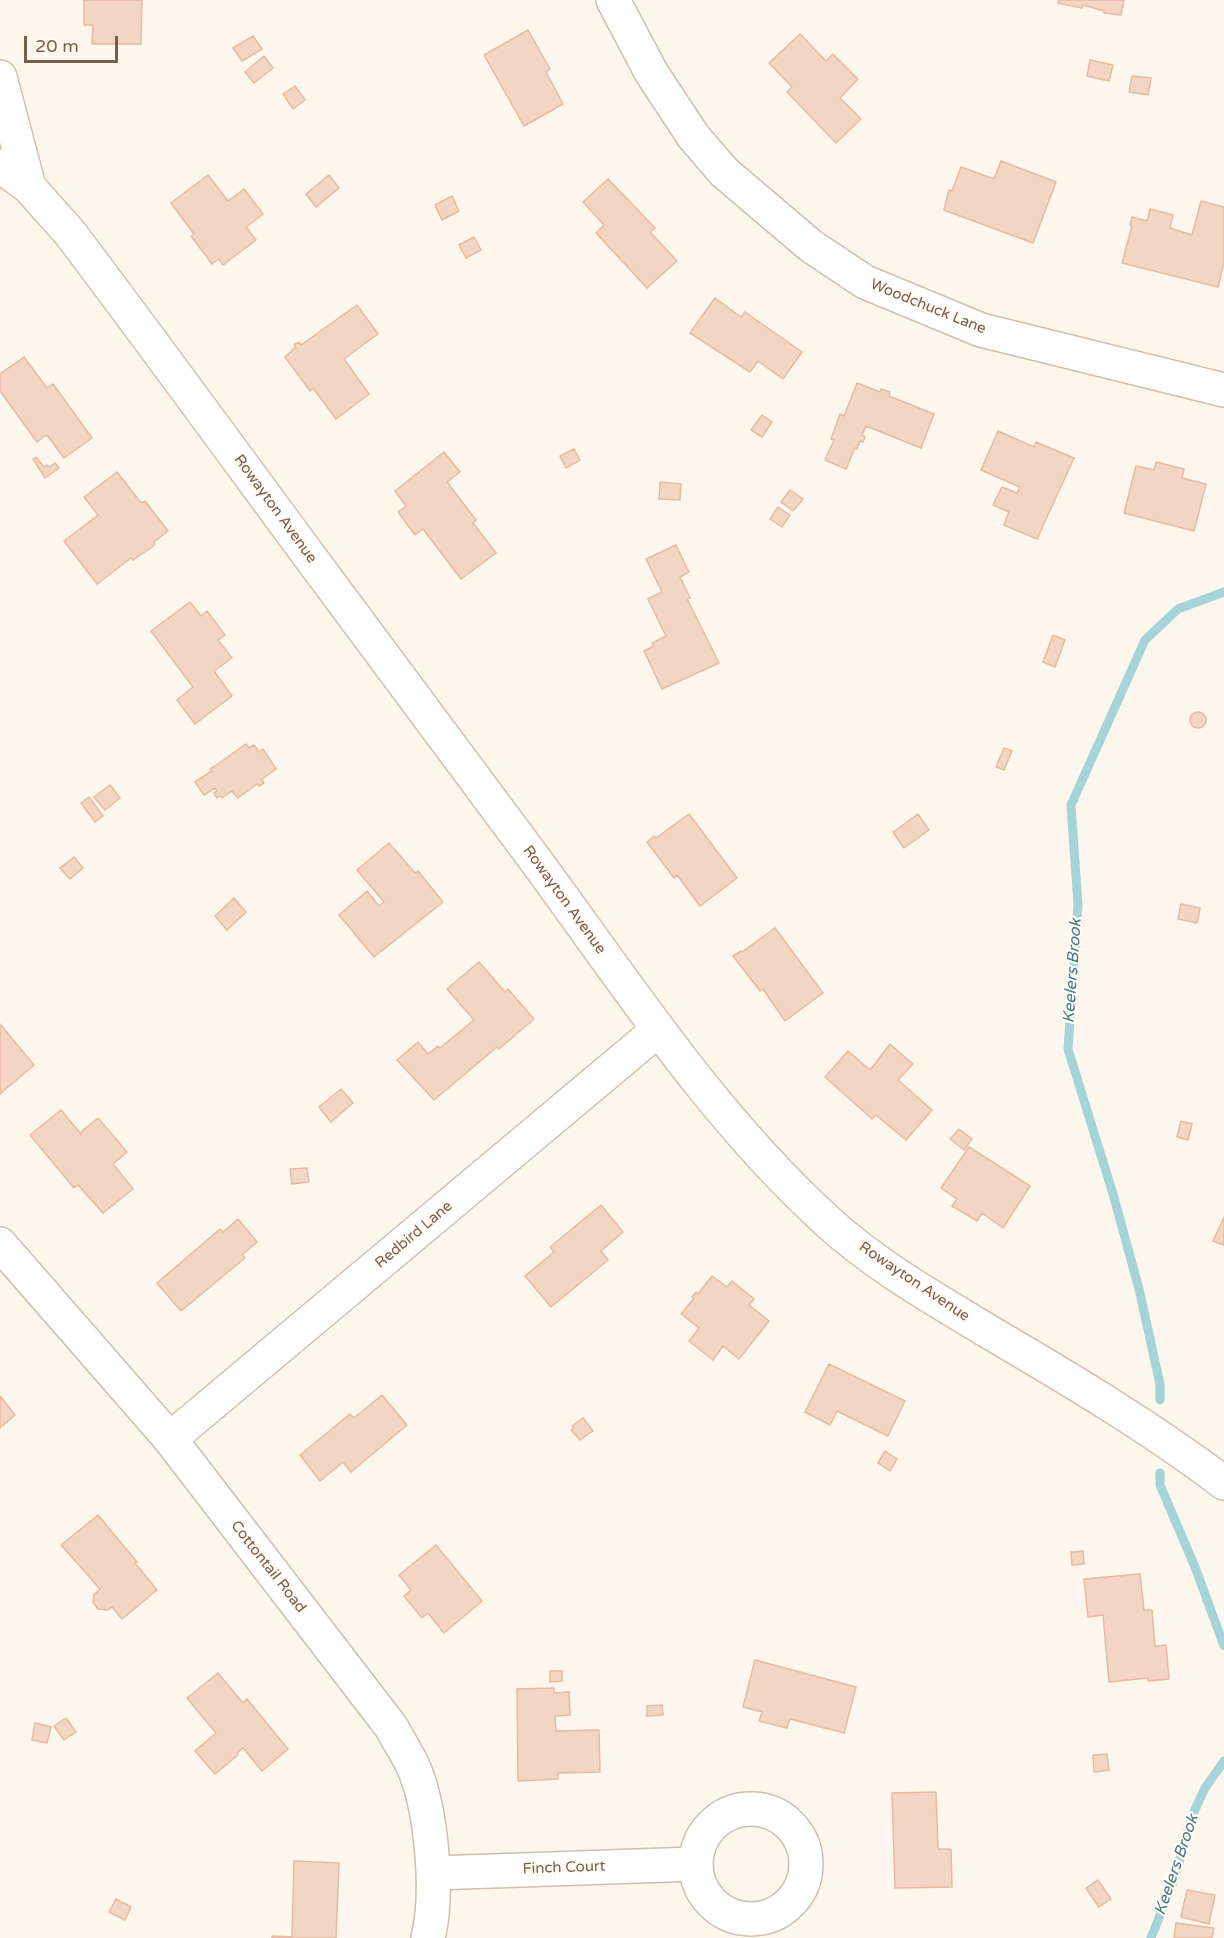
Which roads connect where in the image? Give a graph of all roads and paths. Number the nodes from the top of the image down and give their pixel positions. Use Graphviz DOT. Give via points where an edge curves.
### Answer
graph roads {
  1 [pos="613,0"];
  2 [pos="0,77"];
  3 [pos="0,166"];
  4 [pos="29,187"];
  5 [pos="1224,390"];
  6 [pos="658,1030"];
  7 [pos="0,1244"];
  8 [pos="170,1439"];
  9 [pos="1224,1483"];
  10 [pos="695,1864"];
  11 [pos="434,1872"];
  12 [pos="428,1938"];
  1 -- 5 [label="street, Woodchuck Lane" via="651,72 693,136 724,172 811,246 865,282 981,330"];
  2 -- 4 [label="street, Rowayton Avenue"];
  3 -- 4 [label="street, Rowayton Avenue"];
  4 -- 6 [label="street, Rowayton Avenue" via="109,284"];
  6 -- 8 [label="street, Redbird Lane"];
  6 -- 9 [label="street, Rowayton Avenue" via="719,1109 830,1224 922,1291 1115,1407"];
  7 -- 8 [label="street, Cottontail Road"];
  8 -- 11 [label="street, Cottontail Road" via="392,1728 413,1766 425,1810"];
  10 -- 11 [label="street, Finch Court"];
  11 -- 12 [label="street, Cottontail Road"];
}
